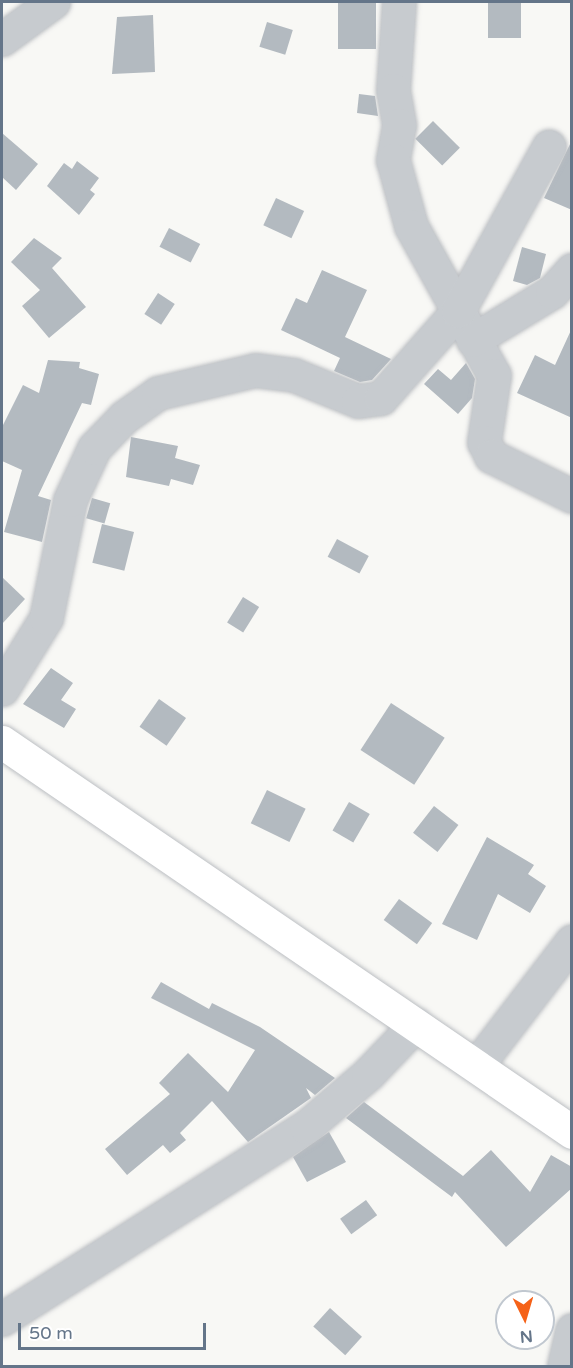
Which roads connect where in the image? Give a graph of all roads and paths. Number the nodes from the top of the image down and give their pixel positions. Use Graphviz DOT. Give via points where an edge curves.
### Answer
graph roads {
  1 [pos="52,2"];
  2 [pos="399,2"];
  3 [pos="2,39"];
  4 [pos="549,146"];
  5 [pos="572,270"];
  6 [pos="458,311"];
  7 [pos="473,340"];
  8 [pos="572,496"];
  9 [pos="2,689"];
  10 [pos="2,742"];
  11 [pos="572,941"];
  12 [pos="416,1024"];
  13 [pos="477,1065"];
  14 [pos="572,1132"];
  15 [pos="2,1319"];
  16 [pos="572,1330"];
  17 [pos="564,1366"];
  1 -- 3 [label="street"];
  2 -- 6 [label="street" via="393,90 399,125 393,160 411,226"];
  4 -- 6 [label="street"];
  5 -- 7 [label="street" via="552,292"];
  6 -- 7 [label="street"];
  6 -- 9 [label="street" via="381,398 358,401 294,375 255,370 158,393 123,417 93,448 70,500 46,618"];
  7 -- 8 [label="street" via="494,375 484,442 491,456"];
  10 -- 12 [label="main road"];
  11 -- 13 [label="street"];
  12 -- 13 [label="main road"];
  12 -- 15 [label="street" via="368,1074 306,1127"];
  13 -- 14 [label="main road"];
  16 -- 17 [label="street"];
}
